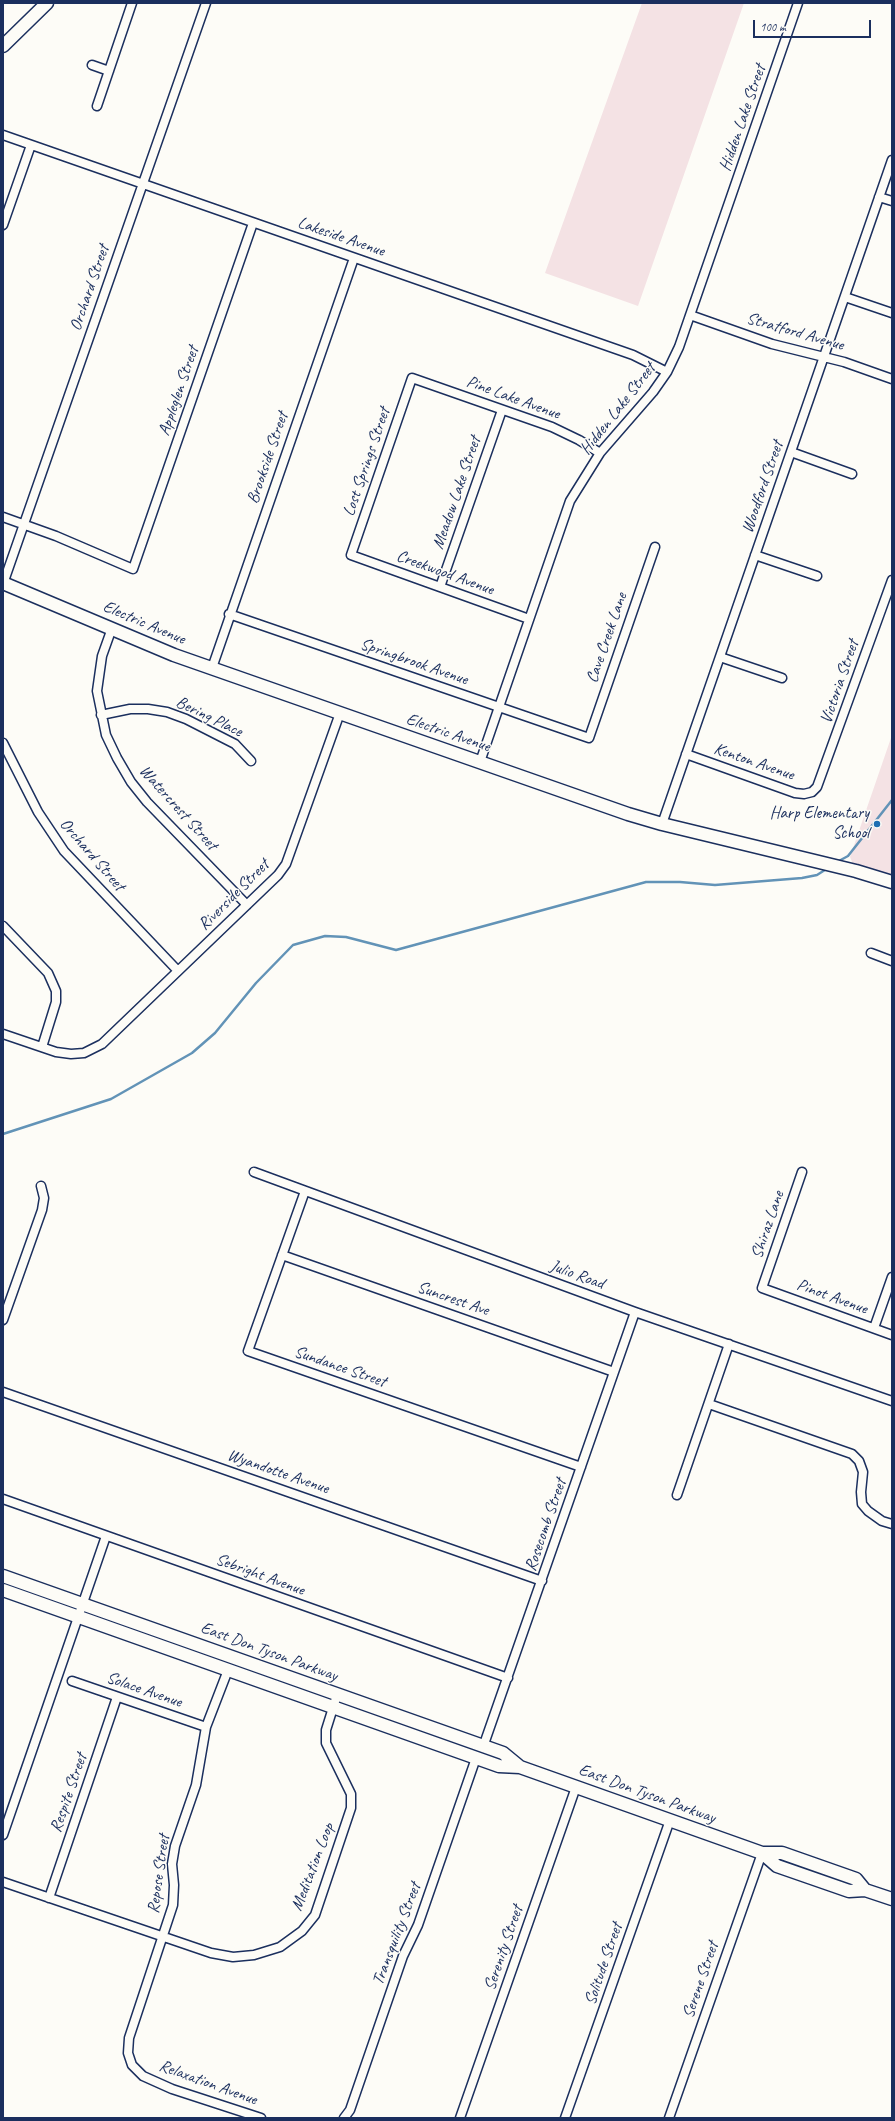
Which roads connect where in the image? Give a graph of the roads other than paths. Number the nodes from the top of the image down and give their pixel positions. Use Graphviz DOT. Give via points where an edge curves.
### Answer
graph roads {
  1 [pos="47,3"];
  2 [pos="132,3"];
  3 [pos="206,3"];
  4 [pos="798,3"];
  5 [pos="3,46"];
  6 [pos="92,65"];
  7 [pos="109,71"];
  8 [pos="97,106"];
  9 [pos="3,135"];
  10 [pos="31,145"];
  11 [pos="892,160"];
  12 [pos="142,184"];
  13 [pos="879,197"];
  14 [pos="892,201"];
  15 [pos="253,223"];
  16 [pos="3,225"];
  17 [pos="354,258"];
  18 [pos="845,297"];
  19 [pos="892,313"];
  20 [pos="690,314"];
  21 [pos="824,358"];
  22 [pos="668,372"];
  23 [pos="412,378"];
  24 [pos="892,379"];
  25 [pos="502,410"];
  26 [pos="791,452"];
  27 [pos="600,453"];
  28 [pos="852,474"];
  29 [pos="3,517"];
  30 [pos="24,524"];
  31 [pos="654,547"];
  32 [pos="350,555"];
  33 [pos="755,555"];
  34 [pos="817,576"];
  35 [pos="892,580"];
  36 [pos="3,583"];
  37 [pos="440,587"];
  38 [pos="229,614"];
  39 [pos="529,619"];
  40 [pos="112,628"];
  41 [pos="720,657"];
  42 [pos="212,668"];
  43 [pos="782,678"];
  44 [pos="499,707"];
  45 [pos="340,713"];
  46 [pos="101,715"];
  47 [pos="589,738"];
  48 [pos="3,743"];
  49 [pos="686,754"];
  50 [pos="251,761"];
  51 [pos="480,762"];
  52 [pos="812,792"];
  53 [pos="662,824"];
  54 [pos="892,882"];
  55 [pos="247,905"];
  56 [pos="3,926"];
  57 [pos="871,953"];
  58 [pos="892,960"];
  59 [pos="178,971"];
  60 [pos="3,1034"];
  61 [pos="42,1047"];
  62 [pos="254,1172"];
  63 [pos="802,1172"];
  64 [pos="41,1186"];
  65 [pos="305,1191"];
  66 [pos="282,1256"];
  67 [pos="892,1277"];
  68 [pos="762,1288"];
  69 [pos="635,1312"];
  70 [pos="3,1320"];
  71 [pos="874,1328"];
  72 [pos="892,1334"];
  73 [pos="730,1344"];
  74 [pos="614,1372"];
  75 [pos="3,1392"];
  76 [pos="892,1401"];
  77 [pos="709,1404"];
  78 [pos="582,1467"];
  79 [pos="678,1495"];
  80 [pos="3,1499"];
  81 [pos="892,1524"];
  82 [pos="106,1536"];
  83 [pos="3,1576"];
  84 [pos="542,1581"];
  85 [pos="3,1590"];
  86 [pos="82,1604"];
  87 [pos="78,1616"];
  88 [pos="228,1670"];
  89 [pos="508,1678"];
  90 [pos="72,1681"];
  91 [pos="337,1694"];
  92 [pos="117,1696"];
  93 [pos="333,1707"];
  94 [pos="206,1727"];
  95 [pos="483,1746"];
  96 [pos="476,1758"];
  97 [pos="520,1767"];
  98 [pos="576,1787"];
  99 [pos="670,1820"];
  100 [pos="3,1834"];
  101 [pos="762,1853"];
  102 [pos="3,1882"];
  103 [pos="49,1898"];
  104 [pos="892,1899"];
  105 [pos="163,1937"];
  106 [pos="130,2059"];
  107 [pos="261,2118"];
  108 [pos="344,2118"];
  109 [pos="460,2118"];
  110 [pos="565,2118"];
  111 [pos="669,2118"];
  1 -- 5 [label="main road"];
  2 -- 7 [label="street"];
  3 -- 12 [label="street, Orchard Street"];
  4 -- 20 [label="street, Hidden Lake Street"];
  6 -- 7 [label="street"];
  7 -- 8 [label="street"];
  9 -- 10 [label="street, Lakeside Avenue"];
  10 -- 12 [label="street, Lakeside Avenue"];
  10 -- 16 [label="street"];
  11 -- 13 [label="street, Woodford Street"];
  12 -- 15 [label="street, Lakeside Avenue"];
  12 -- 30 [label="street, Orchard Street"];
  13 -- 14 [label="street"];
  13 -- 18 [label="street, Woodford Street"];
  15 -- 17 [label="street, Lakeside Avenue"];
  15 -- 30 [label="street, Appleglen Street" via="133,569"];
  17 -- 22 [label="street, Lakeside Avenue" via="633,355"];
  17 -- 38 [label="street, Brookside Street"];
  18 -- 19 [label="street"];
  18 -- 21 [label="street, Woodford Street"];
  20 -- 21 [label="street, Stratford Avenue" via="772,344"];
  20 -- 22 [label="street, Hidden Lake Street"];
  21 -- 24 [label="street, Stratford Avenue" via="844,362"];
  21 -- 26 [label="street, Woodford Street"];
  22 -- 27 [label="street, Hidden Lake Street"];
  23 -- 25 [label="street, Pine Lake Avenue"];
  23 -- 32 [label="street, Lost Springs Street"];
  25 -- 27 [label="street, Pine Lake Avenue" via="552,427"];
  25 -- 37 [label="street, Meadow Lake Street"];
  26 -- 28 [label="street"];
  26 -- 33 [label="street, Woodford Street"];
  27 -- 39 [label="street, Hidden Lake Street" via="570,501"];
  29 -- 30 [label="street"];
  30 -- 36 [label="street, Orchard Street"];
  31 -- 47 [label="street, Cave Creek Lane"];
  32 -- 37 [label="street, Creekwood Avenue"];
  33 -- 34 [label="street"];
  33 -- 41 [label="street, Woodford Street"];
  35 -- 52 [label="street, Victoria Street" via="821,781"];
  36 -- 40 [label="main road, Electric Avenue"];
  37 -- 39 [label="street, Creekwood Avenue"];
  38 -- 42 [label="street, Brookside Street"];
  38 -- 44 [label="street, Springbrook Avenue"];
  39 -- 44 [label="street, Hidden Lake Street"];
  40 -- 42 [label="main road, Electric Avenue" via="174,655"];
  40 -- 46 [label="street, Watercrest Street" via="99,672 97,690"];
  41 -- 43 [label="street"];
  41 -- 49 [label="street, Woodford Street"];
  42 -- 45 [label="main road, Electric Avenue"];
  44 -- 47 [label="street, Springbrook Avenue"];
  44 -- 51 [label="street, Hidden Lake Street"];
  45 -- 51 [label="main road, Electric Avenue"];
  45 -- 55 [label="street, Riverside Street" via="286,864"];
  46 -- 50 [label="street, Bering Place" via="130,709 167,712 235,744"];
  46 -- 55 [label="street, Watercrest Street" via="106,735 131,782 147,802"];
  48 -- 59 [label="street, Orchard Street" via="38,812 64,851"];
  49 -- 52 [label="street, Kenton Avenue" via="795,793"];
  49 -- 53 [label="street, Woodford Street"];
  51 -- 53 [label="main road, Electric Avenue"];
  53 -- 54 [label="main road, Electric Avenue"];
  55 -- 59 [label="street, Riverside Street"];
  56 -- 61 [label="street" via="48,973 56,991 56,1002"];
  57 -- 58 [label="street"];
  59 -- 61 [label="street, Riverside Street" via="102,1044 84,1053 71,1054"];
  60 -- 61 [label="street"];
  62 -- 65 [label="street, Julio Road"];
  63 -- 68 [label="street, Shiraz Lane"];
  64 -- 70 [label="street" via="44,1198 42,1210"];
  65 -- 66 [label="street, Sundance Street"];
  65 -- 69 [label="street, Julio Road"];
  66 -- 74 [label="street, Suncrest Ave"];
  66 -- 78 [label="street, Sundance Street" via="248,1351"];
  67 -- 71 [label="street"];
  68 -- 71 [label="street, Pinot Avenue"];
  69 -- 73 [label="street, Julio Road"];
  69 -- 74 [label="street, Rosecomb Street"];
  71 -- 72 [label="street, Pinot Avenue"];
  73 -- 76 [label="street, Julio Road"];
  73 -- 77 [label="street"];
  74 -- 78 [label="street, Rosecomb Street"];
  75 -- 84 [label="street, Wyandotte Avenue"];
  77 -- 79 [label="street"];
  77 -- 81 [label="street" via="852,1454 859,1461 863,1472 862,1504 882,1521"];
  78 -- 84 [label="street, Rosecomb Street"];
  80 -- 82 [label="street, Sebright Avenue"];
  82 -- 86 [label="street"];
  82 -- 89 [label="street, Sebright Avenue"];
  83 -- 86 [label="main road, East Don Tyson Parkway"];
  84 -- 89 [label="street, Rosecomb Street"];
  85 -- 87 [label="main road, East Don Tyson Parkway"];
  86 -- 87 [label="street"];
  86 -- 91 [label="main road, East Don Tyson Parkway"];
  87 -- 88 [label="main road, East Don Tyson Parkway"];
  87 -- 100 [label="street"];
  88 -- 93 [label="main road, East Don Tyson Parkway"];
  88 -- 94 [label="street, Repose Street"];
  89 -- 95 [label="street, Rosecomb Street"];
  90 -- 92 [label="street, Solace Avenue"];
  91 -- 93 [label="street, Meditation Loop"];
  91 -- 95 [label="main road, East Don Tyson Parkway"];
  92 -- 94 [label="street, Solace Avenue"];
  92 -- 103 [label="street, Respite Street"];
  93 -- 96 [label="main road, East Don Tyson Parkway"];
  93 -- 105 [label="street, Meditation Loop" via="326,1730 326,1743 351,1794 351,1808 315,1915 302,1931 280,1948 254,1956 233,1957 211,1953"];
  94 -- 105 [label="street, Repose Street" via="196,1785 175,1846 172,1864 173,1905"];
  95 -- 97 [label="main road, East Don Tyson Parkway" via="503,1754"];
  96 -- 97 [label="main road, East Don Tyson Parkway" via="498,1766"];
  96 -- 108 [label="street, Transquility Street" via="418,1924 403,1956 350,2110"];
  97 -- 98 [label="main road, East Don Tyson Parkway"];
  98 -- 99 [label="main road, East Don Tyson Parkway"];
  98 -- 109 [label="street, Serenity Street"];
  99 -- 101 [label="main road, East Don Tyson Parkway"];
  99 -- 110 [label="street, Solitude Street"];
  101 -- 104 [label="main road, East Don Tyson Parkway" via="777,1866 849,1891 865,1890"];
  101 -- 111 [label="street, Serene Street"];
  102 -- 103 [label="street, Meditation Loop"];
  103 -- 105 [label="street, Meditation Loop"];
  105 -- 106 [label="street, Repose Street" via="129,2038"];
  106 -- 107 [label="street, Relaxation Avenue" via="132,2065 143,2076 172,2089"];
}
